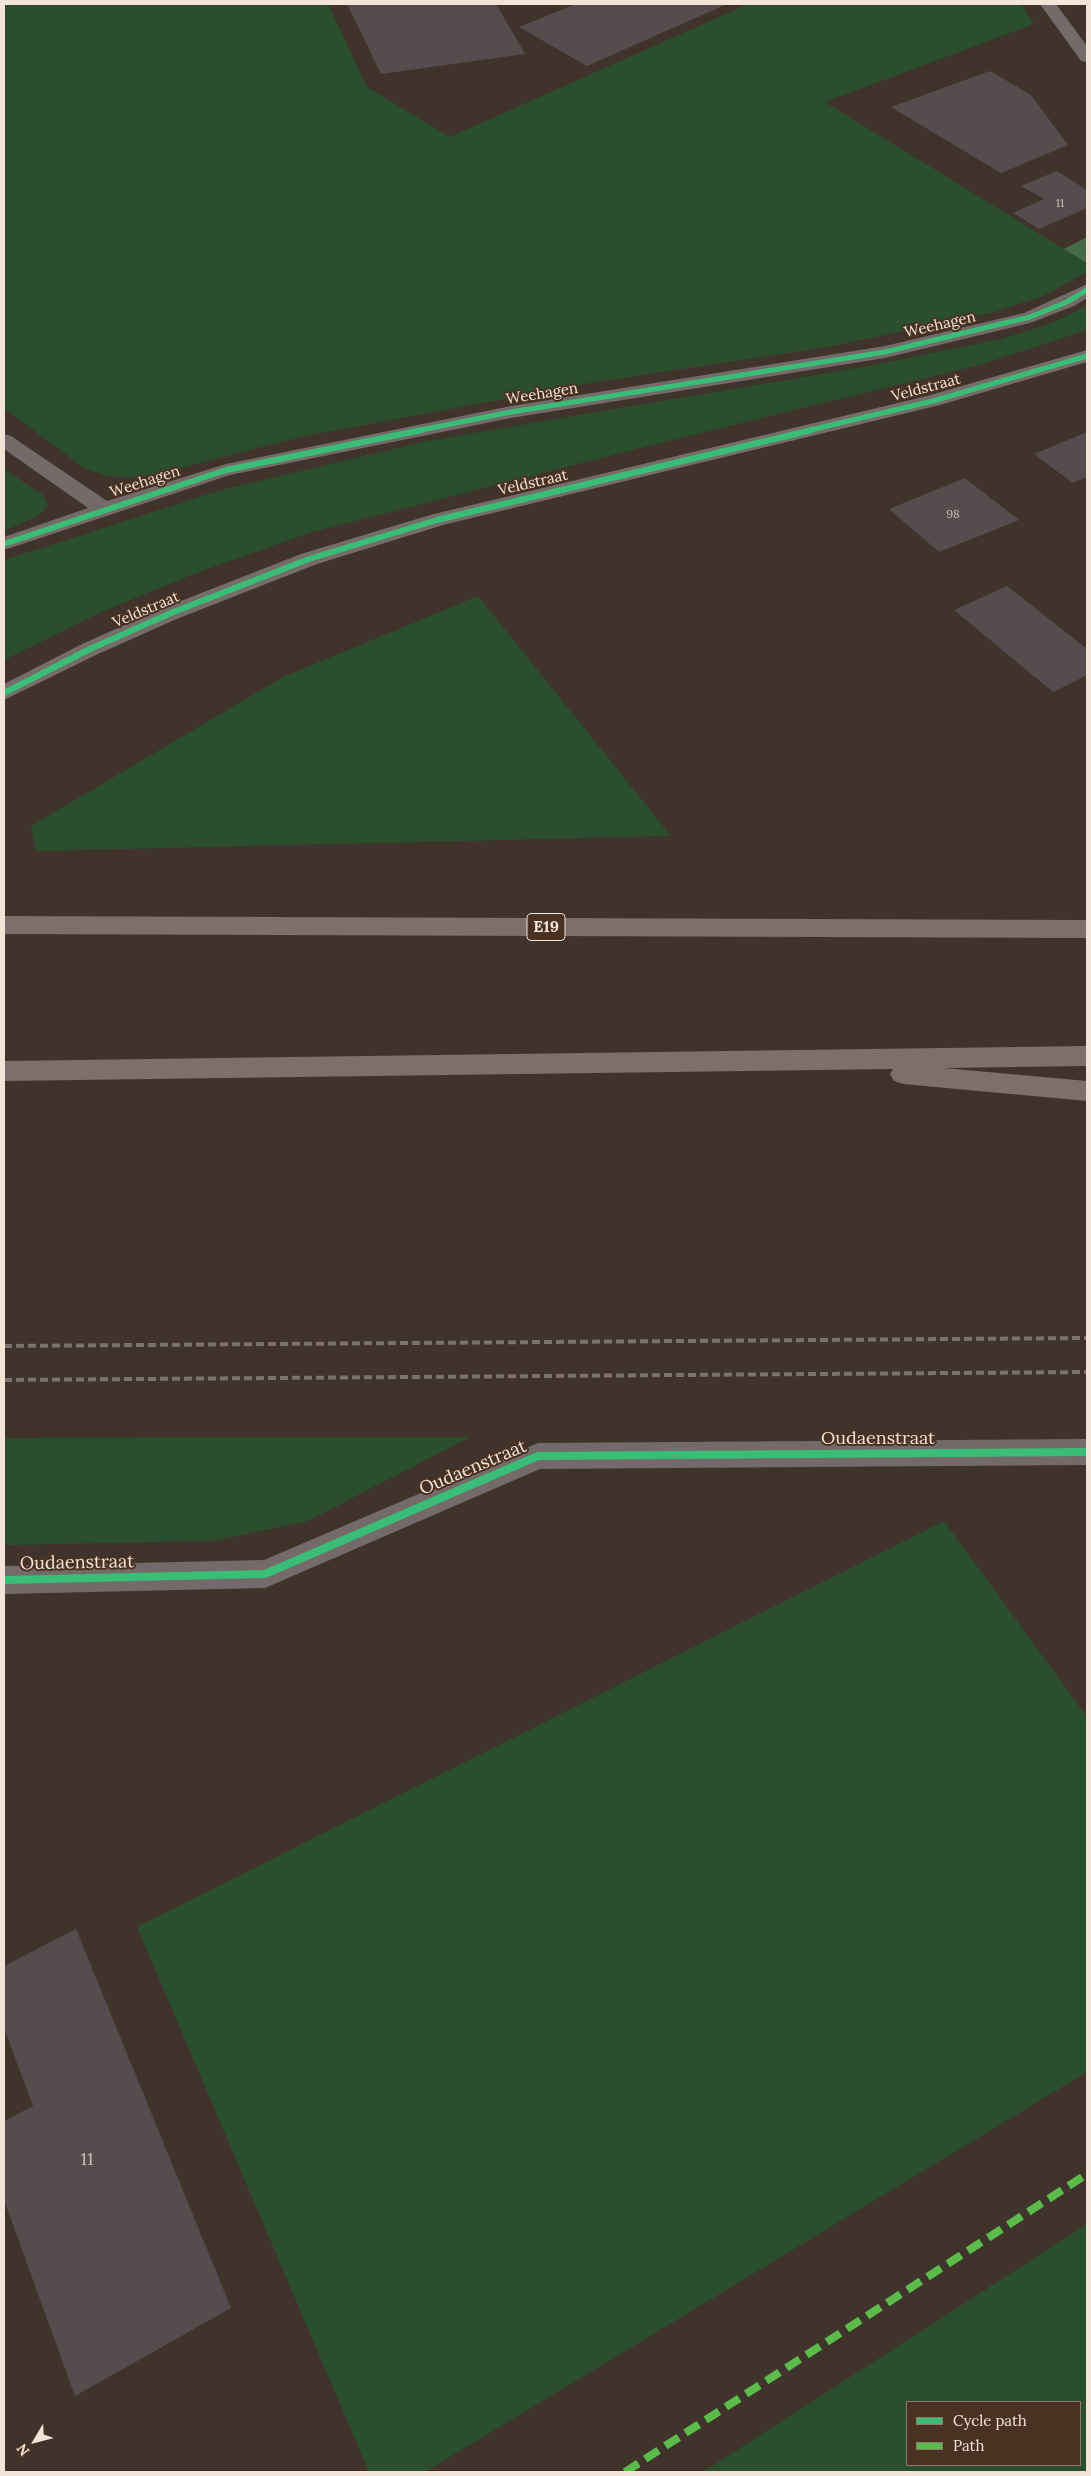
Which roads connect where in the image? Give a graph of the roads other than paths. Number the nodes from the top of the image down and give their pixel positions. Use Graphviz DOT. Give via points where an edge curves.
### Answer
graph roads {
  1 [pos="1048,4"];
  2 [pos="1087,57"];
  3 [pos="1087,290"];
  4 [pos="1087,356"];
  5 [pos="4,440"];
  6 [pos="104,509"];
  7 [pos="4,544"];
  8 [pos="4,693"];
  9 [pos="4,925"];
  10 [pos="1087,929"];
  11 [pos="1087,1056"];
  12 [pos="759,1061"];
  13 [pos="4,1071"];
  14 [pos="1087,1090"];
  15 [pos="1087,1452"];
  16 [pos="4,1580"];
  1 -- 2 [label="street"];
  3 -- 6 [label="street, Weehagen" via="1030,317 885,352 501,414 226,470"];
  4 -- 8 [label="street, Veldstraat" via="923,404 437,520 309,559 171,613 90,649"];
  5 -- 6 [label="street, Weehagen"];
  6 -- 7 [label="street, Weehagen"];
  9 -- 10 [label="highway, E19"];
  11 -- 12 [label="highway"];
  12 -- 13 [label="highway"];
  12 -- 14 [label="highway"];
  15 -- 16 [label="street, Oudaenstraat" via="538,1456 265,1574"];
}
